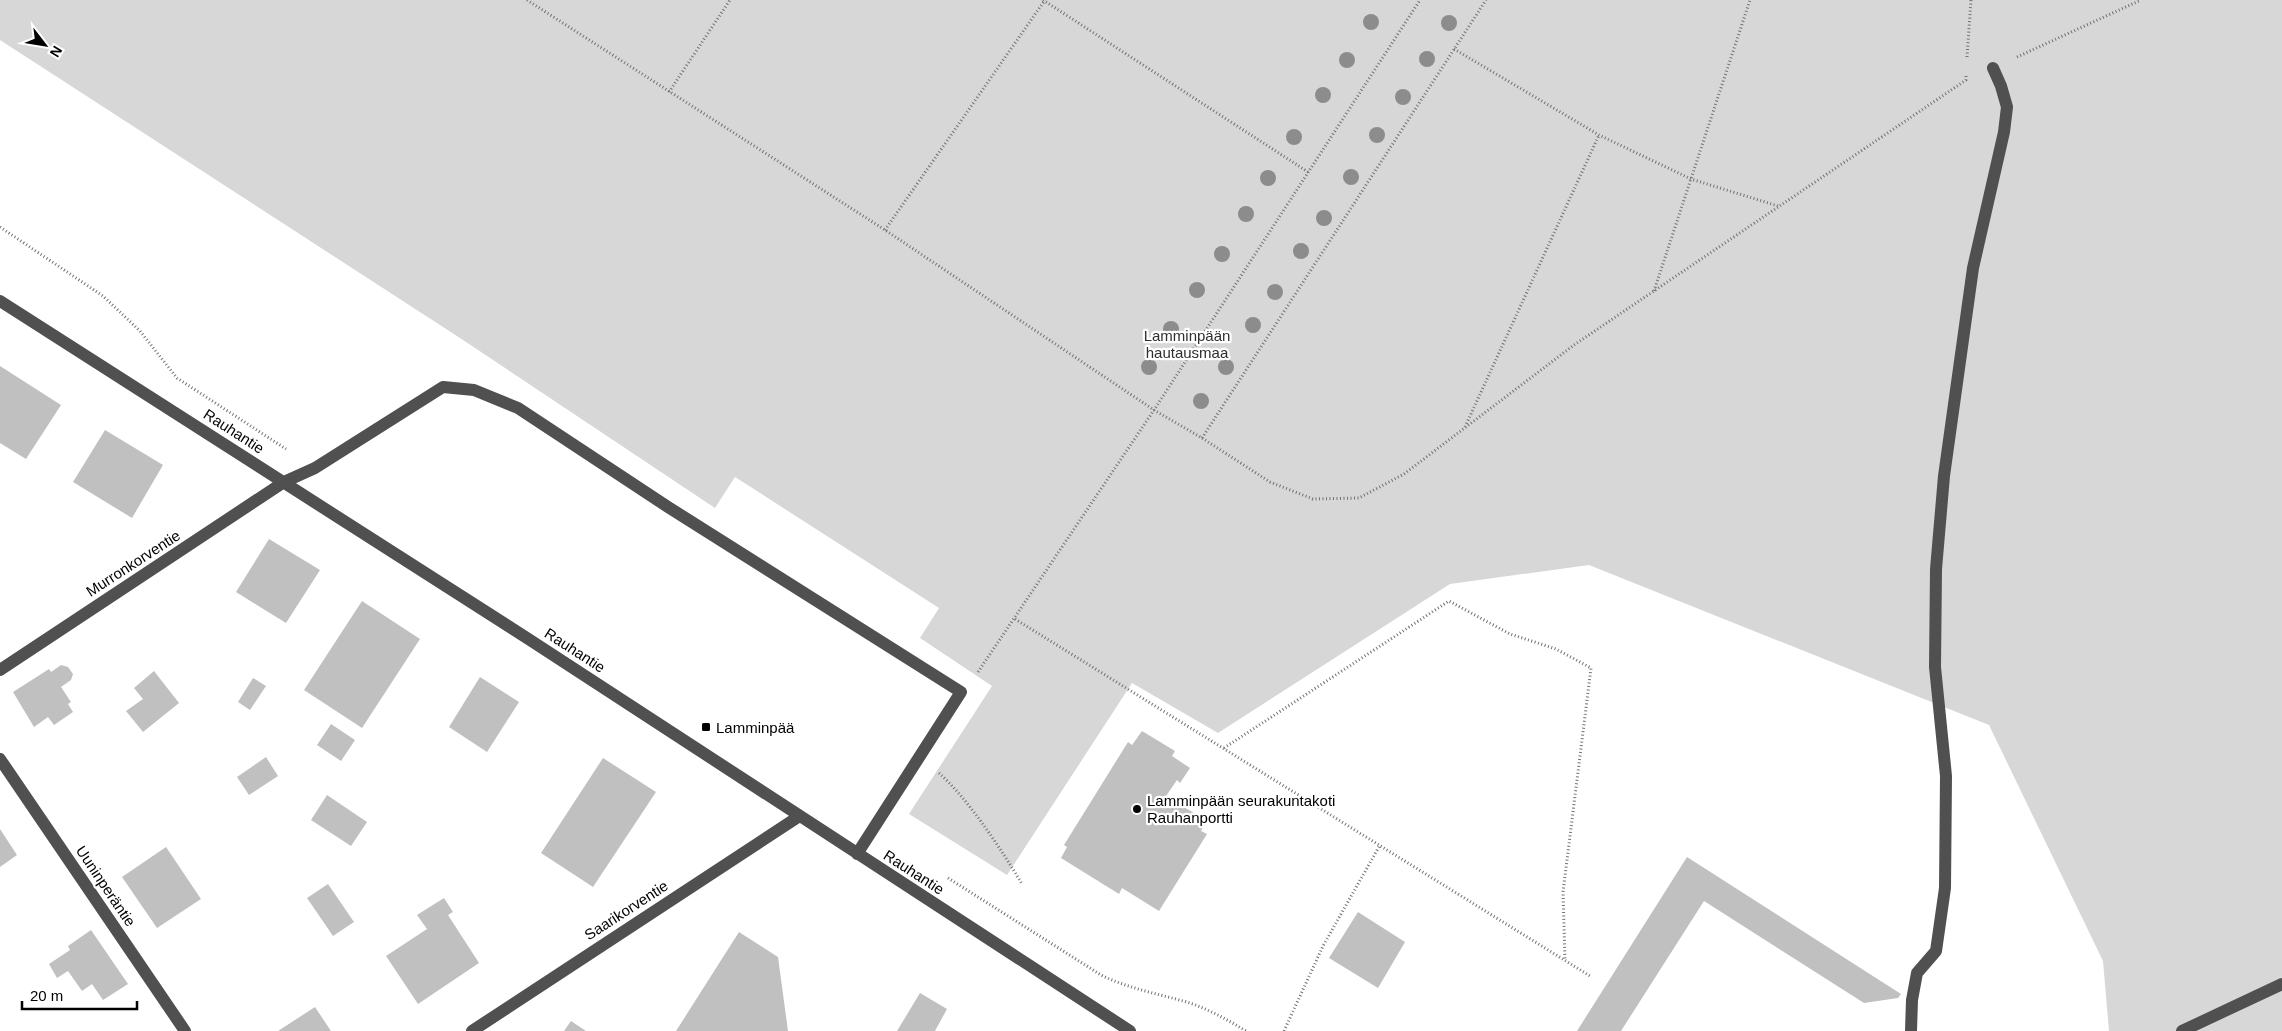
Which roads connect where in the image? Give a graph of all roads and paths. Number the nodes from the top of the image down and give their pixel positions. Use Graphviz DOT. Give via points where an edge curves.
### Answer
graph roads {
  1 [pos="527,0"];
  2 [pos="730,0"];
  3 [pos="1044,0"];
  4 [pos="1420,0"];
  5 [pos="1486,0"];
  6 [pos="1750,0"];
  7 [pos="1971,0"];
  8 [pos="2141,0"];
  9 [pos="1454,49"];
  10 [pos="1967,62"];
  11 [pos="1993,68"];
  12 [pos="1967,72"];
  13 [pos="1966,80"];
  14 [pos="670,92"];
  15 [pos="1600,135"];
  16 [pos="1308,172"];
  17 [pos="1691,179"];
  18 [pos="1779,206"];
  19 [pos="0,228"];
  20 [pos="884,230"];
  21 [pos="1654,291"];
  22 [pos="0,301"];
  23 [pos="1154,410"];
  24 [pos="1464,429"];
  25 [pos="1202,438"];
  26 [pos="315,468"];
  27 [pos="284,482"];
  28 [pos="1014,619"];
  29 [pos="0,670"];
  30 [pos="962,692"];
  31 [pos="1224,748"];
  32 [pos="918,758"];
  33 [pos="0,759"];
  34 [pos="798,817"];
  35 [pos="1380,845"];
  36 [pos="857,854"];
  37 [pos="940,873"];
  38 [pos="1022,884"];
  39 [pos="1565,960"];
  40 [pos="1590,976"];
  41 [pos="2282,984"];
  42 [pos="185,1031"];
  43 [pos="472,1031"];
  44 [pos="1130,1031"];
  45 [pos="1246,1031"];
  46 [pos="1284,1031"];
  47 [pos="1911,1031"];
  48 [pos="2182,1031"];
  1 -- 14 [label="path"];
  2 -- 14 [label="path"];
  3 -- 16 [label="path"];
  3 -- 20 [label="path"];
  4 -- 16 [label="path"];
  5 -- 9 [label="path"];
  6 -- 17 [label="path"];
  7 -- 10 [label="path"];
  8 -- 11 [label="path"];
  9 -- 15 [label="path"];
  9 -- 25 [label="path"];
  11 -- 13 [label="path"];
  11 -- 47 [label="street" via="2007,107 1973,268 1944,476 1936,569 1936,667 1946,776 1945,888 1936,951 1917,973"];
  12 -- 13 [label="path"];
  13 -- 18 [label="path"];
  14 -- 20 [label="path"];
  15 -- 17 [label="path"];
  15 -- 24 [label="path"];
  16 -- 23 [label="path"];
  17 -- 18 [label="path"];
  17 -- 21 [label="path"];
  18 -- 21 [label="path"];
  19 -- 26 [label="path" via="103,296 140,331 177,378"];
  20 -- 23 [label="path"];
  21 -- 24 [label="path" via="1574,345"];
  22 -- 27 [label="street, Rauhantie"];
  23 -- 25 [label="path"];
  23 -- 28 [label="path"];
  24 -- 25 [label="path" via="1404,474 1359,498 1313,500 1270,482"];
  26 -- 27 [label="street, Murronkorventie"];
  26 -- 30 [label="street, Murronkorventie" via="443,387 474,390 518,408 668,507"];
  27 -- 29 [label="street, Murronkorventie"];
  27 -- 34 [label="street, Rauhantie"];
  28 -- 30 [label="path"];
  28 -- 31 [label="path"];
  30 -- 32 [label="street"];
  31 -- 35 [label="path"];
  31 -- 39 [label="path" via="1449,601 1510,634 1556,649 1592,668 1563,892"];
  32 -- 36 [label="street"];
  32 -- 38 [label="path" via="941,775 974,813"];
  33 -- 42 [label="street, Uuninperäntie"];
  34 -- 36 [label="street, Rauhantie"];
  34 -- 43 [label="street, Saarikorventie"];
  35 -- 39 [label="path"];
  35 -- 46 [label="path" via="1323,946"];
  36 -- 44 [label="street, Rauhantie"];
  37 -- 45 [label="path" via="1100,975 1121,985 1197,1006"];
  39 -- 40 [label="path"];
  41 -- 48 [label="street"];
}
